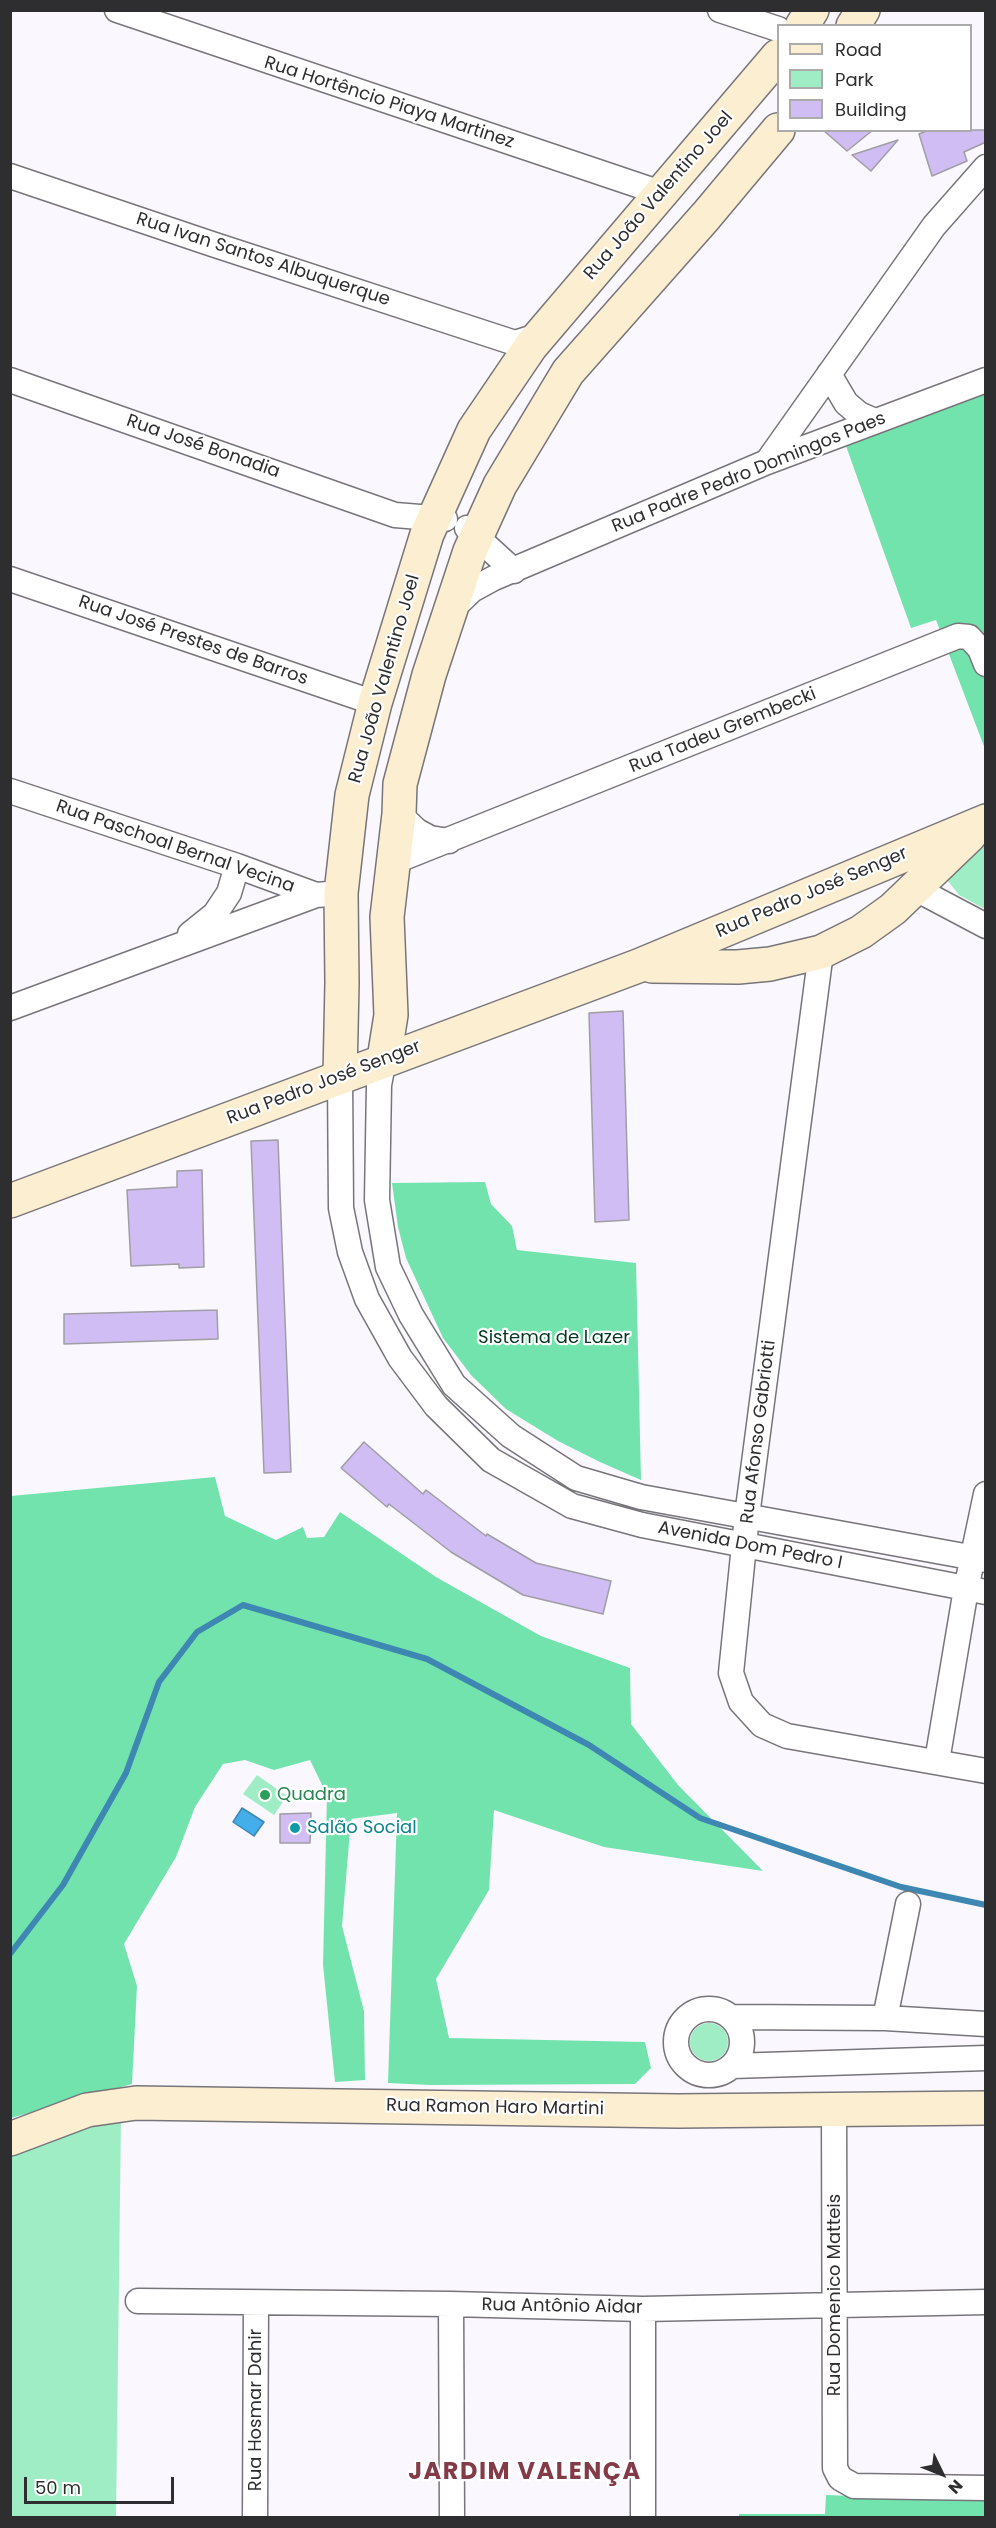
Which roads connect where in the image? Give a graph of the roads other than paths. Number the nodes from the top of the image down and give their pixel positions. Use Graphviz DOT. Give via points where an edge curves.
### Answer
graph roads {
  1 [pos="117,10"];
  2 [pos="720,10"];
  3 [pos="812,10"];
  4 [pos="863,10"];
  5 [pos="803,24"];
  6 [pos="854,24"];
  7 [pos="777,29"];
  8 [pos="777,57"];
  9 [pos="777,131"];
  10 [pos="986,167"];
  11 [pos="10,176"];
  12 [pos="661,193"];
  13 [pos="533,347"];
  14 [pos="571,368"];
  15 [pos="829,374"];
  16 [pos="10,380"];
  17 [pos="986,380"];
  18 [pos="875,421"];
  19 [pos="767,462"];
  20 [pos="449,542"];
  21 [pos="514,571"];
  22 [pos="10,579"];
  23 [pos="449,611"];
  24 [pos="986,664"];
  25 [pos="375,703"];
  26 [pos="10,791"];
  27 [pos="399,814"];
  28 [pos="986,823"];
  29 [pos="449,841"];
  30 [pos="393,862"];
  31 [pos="237,866"];
  32 [pos="879,871"];
  33 [pos="328,894"];
  34 [pos="904,899"];
  35 [pos="736,925"];
  36 [pos="986,926"];
  37 [pos="821,952"];
  38 [pos="157,953"];
  39 [pos="638,966"];
  40 [pos="738,967"];
  41 [pos="10,1008"];
  42 [pos="392,1015"];
  43 [pos="342,1021"];
  44 [pos="435,1040"];
  45 [pos="384,1059"];
  46 [pos="340,1076"];
  47 [pos="10,1201"];
  48 [pos="986,1494"];
  49 [pos="747,1516"];
  50 [pos="745,1545"];
  51 [pos="979,1558"];
  52 [pos="976,1590"];
  53 [pos="938,1761"];
  54 [pos="986,1771"];
  55 [pos="908,1904"];
  56 [pos="731,2017"];
  57 [pos="885,2018"];
  58 [pos="986,2024"];
  59 [pos="986,2058"];
  60 [pos="732,2066"];
  61 [pos="986,2108"];
  62 [pos="834,2110"];
  63 [pos="10,2139"];
  64 [pos="138,2301"];
  65 [pos="986,2302"];
  66 [pos="256,2303"];
  67 [pos="451,2304"];
  68 [pos="836,2304"];
  69 [pos="643,2309"];
  70 [pos="986,2487"];
  71 [pos="255,2517"];
  72 [pos="452,2517"];
  73 [pos="644,2517"];
  1 -- 12 [label="street, Rua Hortêncio Piaya Martinez"];
  2 -- 7 [label="street"];
  3 -- 5 [label="street"];
  4 -- 6 [label="street"];
  8 -- 12 [label="street, Rua João Valentino Joel"];
  9 -- 14 [label="street, Rua João Valentino Joel"];
  10 -- 15 [label="street" via="934,226"];
  11 -- 13 [label="street, Rua Ivan Santos Albuquerque"];
  12 -- 13 [label="street, Rua João Valentino Joel"];
  13 -- 14 [label="street" via="545,376 557,377"];
  13 -- 20 [label="street, Rua João Valentino Joel" via="474,430"];
  14 -- 20 [label="street, Rua João Valentino Joel" via="500,485"];
  15 -- 18 [label="street" via="846,403"];
  15 -- 19 [label="street"];
  16 -- 20 [label="street, Rua José Bonadia" via="395,515"];
  17 -- 18 [label="street, Rua Padre Pedro Domingos Paes"];
  18 -- 19 [label="street, Rua Padre Pedro Domingos Paes"];
  19 -- 21 [label="street, Rua Padre Pedro Domingos Paes"];
  20 -- 21 [label="street, Rua Padre Pedro Domingos Paes"];
  20 -- 23 [label="street, Rua João Valentino Joel"];
  20 -- 25 [label="street, Rua João Valentino Joel"];
  21 -- 23 [label="street, Rua Padre Pedro Domingos Paes" via="483,583"];
  22 -- 25 [label="street, Rua José Prestes de Barros"];
  23 -- 27 [label="street, Rua João Valentino Joel" via="400,784"];
  24 -- 29 [label="street, Rua Tadeu Grembecki" via="969,637 958,636"];
  25 -- 33 [label="street, Rua João Valentino Joel"];
  26 -- 31 [label="street, Rua Paschoal Bernal Vecina"];
  27 -- 29 [label="street" via="417,831"];
  27 -- 30 [label="street, Rua João Valentino Joel"];
  28 -- 32 [label="street, Rua Pedro José Senger"];
  28 -- 34 [label="street, Rua Pedro José Senger"];
  29 -- 30 [label="street, Rua Tadeu Grembecki"];
  30 -- 42 [label="street, Rua João Valentino Joel" via="387,917"];
  31 -- 33 [label="street, Rua Paschoal Bernal Vecina"];
  31 -- 38 [label="street" via="229,893 216,914"];
  32 -- 34 [label="street" via="892,884 894,894"];
  32 -- 35 [label="street, Rua Pedro José Senger"];
  33 -- 38 [label="street"];
  33 -- 43 [label="street, Rua João Valentino Joel"];
  34 -- 36 [label="street"];
  34 -- 37 [label="street, Rua Pedro José Senger" via="861,932"];
  35 -- 39 [label="street, Rua Pedro José Senger"];
  35 -- 40 [label="street" via="729,930 724,943 726,954"];
  37 -- 40 [label="street, Rua Pedro José Senger"];
  37 -- 49 [label="street, Rua Afonso Gabriotti"];
  38 -- 41 [label="street"];
  39 -- 40 [label="street, Rua Pedro José Senger"];
  39 -- 44 [label="street, Rua Pedro José Senger"];
  42 -- 43 [label="street" via="381,1033 365,1039 357,1037"];
  42 -- 44 [label="street" via="415,1034"];
  42 -- 45 [label="street, Rua João Valentino Joel"];
  43 -- 46 [label="street, Rua João Valentino Joel"];
  44 -- 45 [label="street, Rua Pedro José Senger"];
  45 -- 46 [label="street, Rua Pedro José Senger"];
  45 -- 49 [label="street, Avenida Dom Pedro I" via="379,1085 377,1200 388,1267 411,1315 454,1385 511,1436 576,1478 641,1497"];
  46 -- 47 [label="street, Rua Pedro José Senger"];
  46 -- 50 [label="street, Avenida Dom Pedro I" via="341,1208 350,1252 377,1320 436,1407 491,1460 572,1506 642,1525"];
  48 -- 51 [label="street"];
  49 -- 50 [label="street, Rua Afonso Gabriotti"];
  49 -- 51 [label="street, Avenida Dom Pedro I"];
  50 -- 52 [label="street, Avenida Dom Pedro I"];
  50 -- 53 [label="street, Rua Afonso Gabriotti" via="731,1673 741,1702 762,1725 787,1736"];
  51 -- 52 [label="street"];
  52 -- 53 [label="street"];
  53 -- 54 [label="street, Rua Afonso Gabriotti"];
  55 -- 57 [label="street"];
  56 -- 57 [label="street"];
  56 -- 60 [label="street" via="738,2026 742,2046"];
  56 -- 60 [label="street" via="712,2010 692,2015 684,2022 677,2042 678,2053 692,2070 713,2075"];
  57 -- 58 [label="street"];
  59 -- 60 [label="street"];
  61 -- 62 [label="street, Rua Ramon Haro Martini"];
  62 -- 63 [label="street, Rua Ramon Haro Martini" via="136,2103 87,2109"];
  62 -- 68 [label="street, Rua Domenico Matteis"];
  64 -- 66 [label="street, Rua Antônio Aidar"];
  65 -- 68 [label="street, Rua Antônio Aidar"];
  66 -- 67 [label="street, Rua Antônio Aidar"];
  66 -- 71 [label="street, Rua Hosmar Dahir"];
  67 -- 69 [label="street, Rua Antônio Aidar"];
  67 -- 72 [label="street"];
  68 -- 69 [label="street, Rua Antônio Aidar"];
  68 -- 70 [label="street, Rua Domenico Matteis" via="835,2468 840,2478 854,2486"];
  69 -- 73 [label="street"];
}
